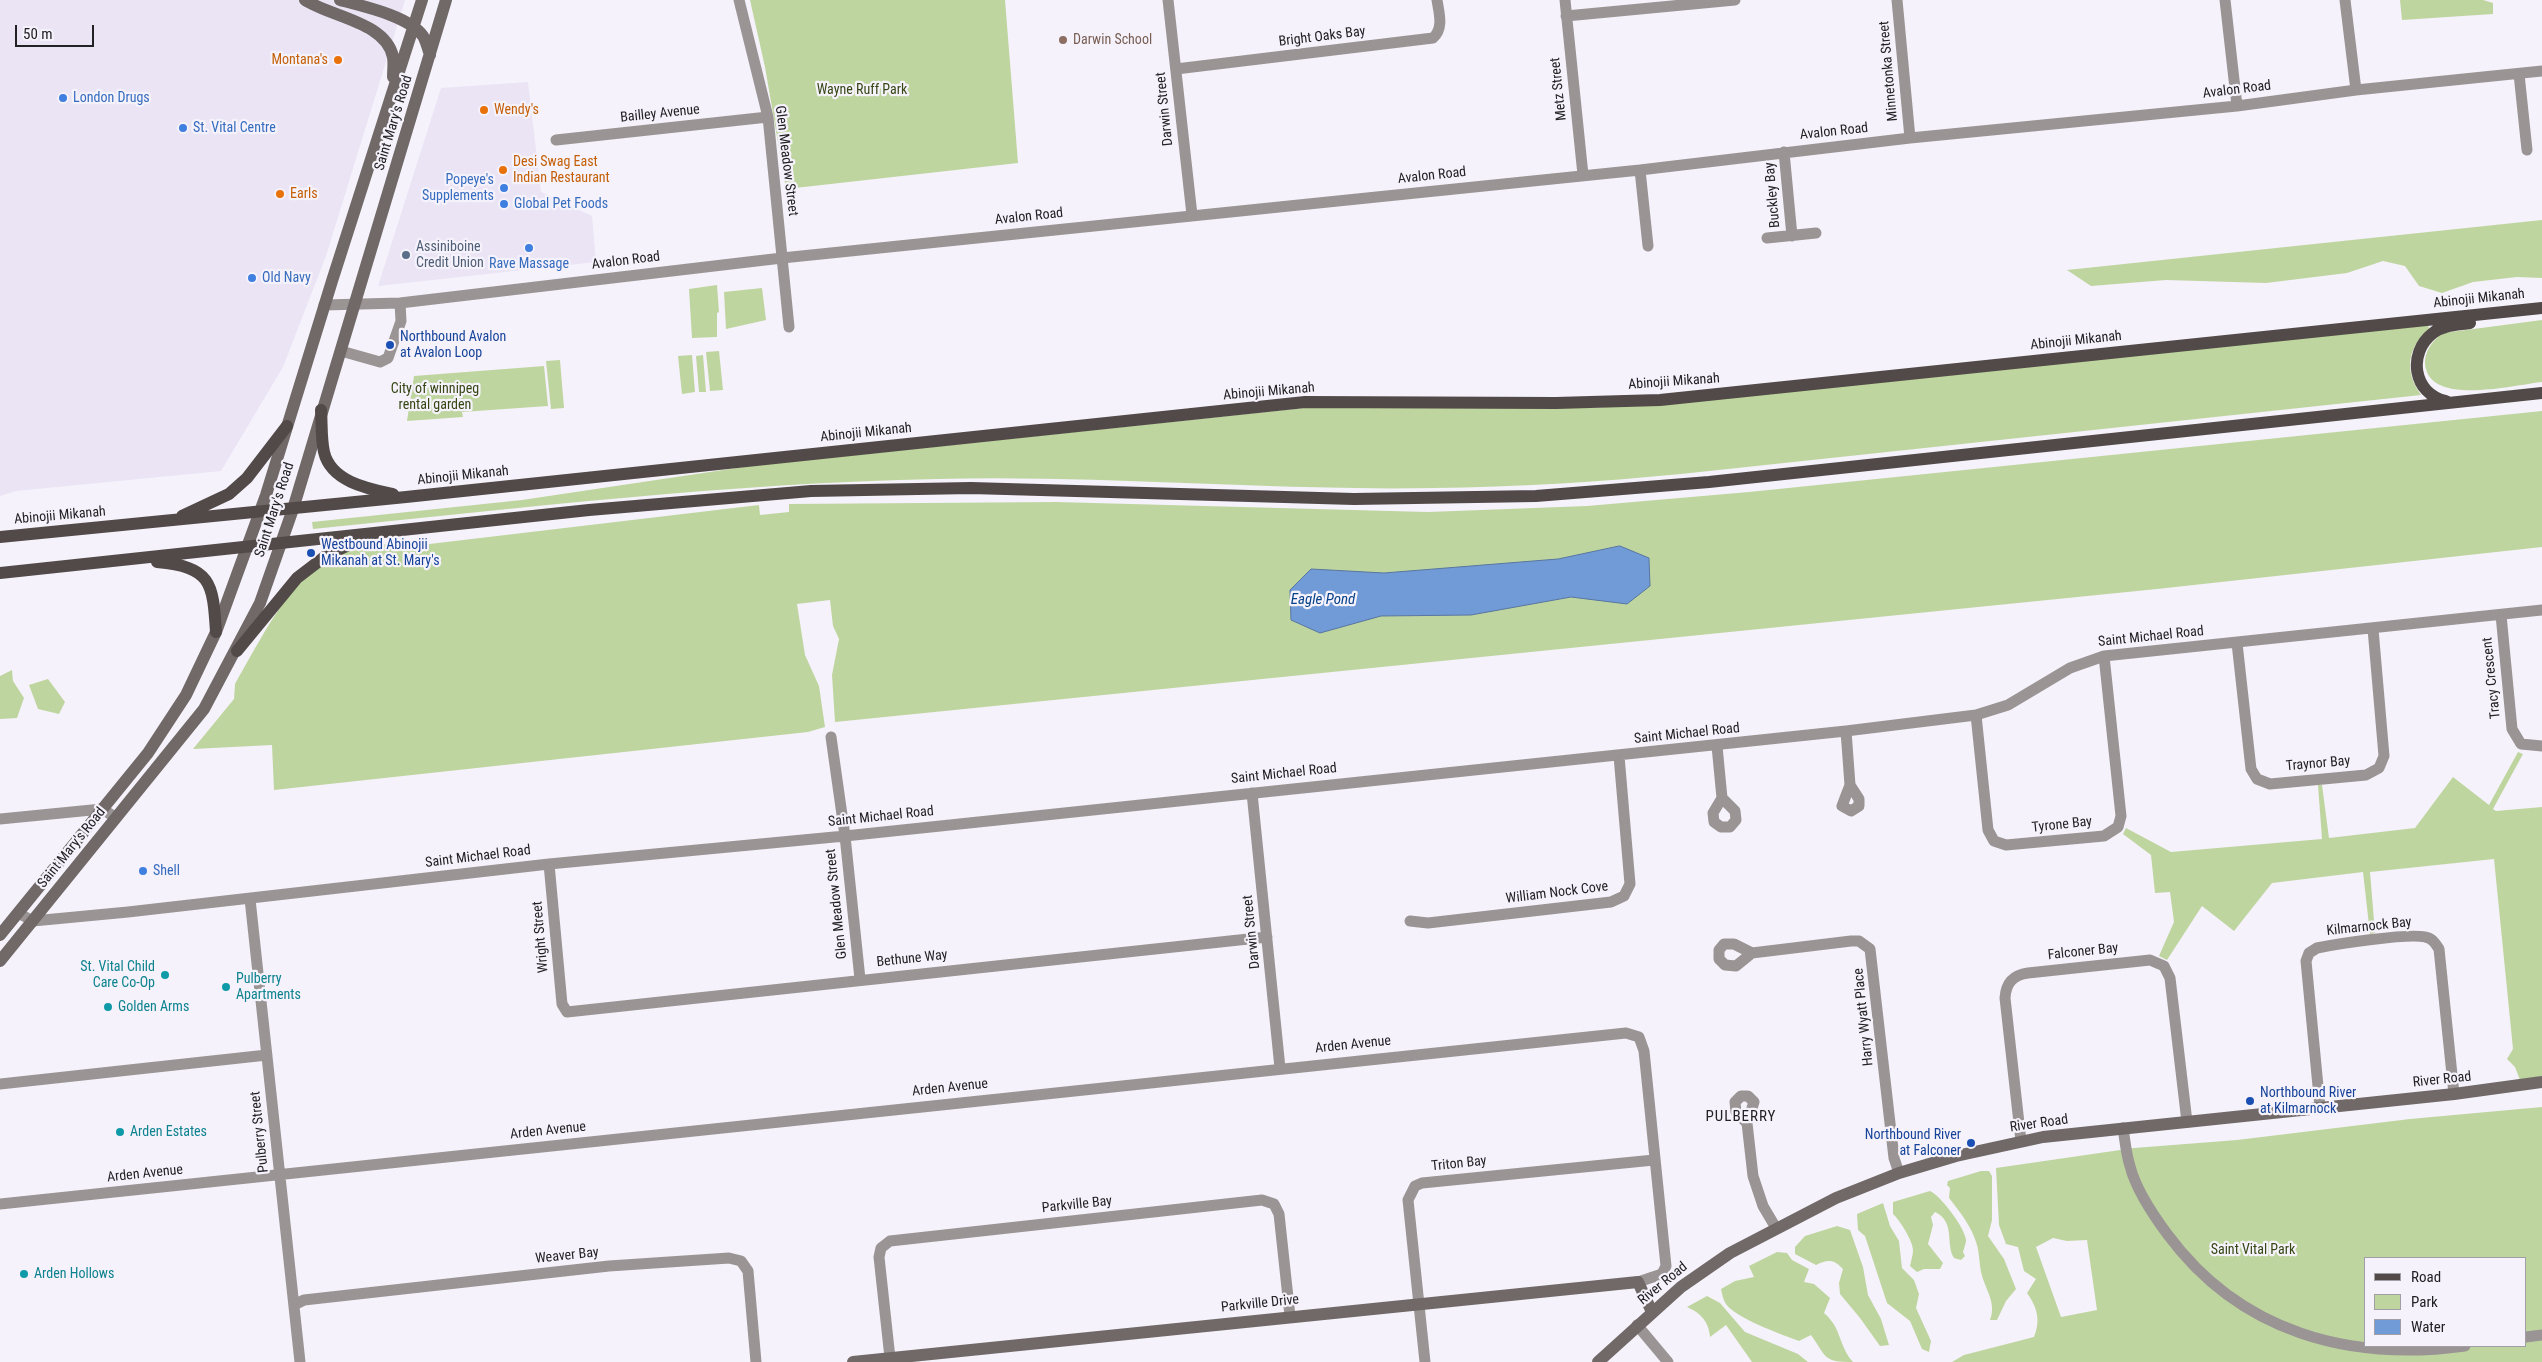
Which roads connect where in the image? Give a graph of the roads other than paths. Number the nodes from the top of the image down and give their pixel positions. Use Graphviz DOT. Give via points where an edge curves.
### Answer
graph roads {
  1 [pos="304,0"];
  2 [pos="340,0"];
  3 [pos="422,0"];
  4 [pos="739,0"];
  5 [pos="1168,0"];
  6 [pos="1437,0"];
  7 [pos="1564,0"];
  8 [pos="1735,0"];
  9 [pos="1897,0"];
  10 [pos="2225,0"];
  11 [pos="2345,0"];
  12 [pos="444,1"];
  13 [pos="1566,16"];
  14 [pos="413,27"];
  15 [pos="430,54"];
  16 [pos="1176,69"];
  17 [pos="2542,71"];
  18 [pos="2519,74"];
  19 [pos="393,89"];
  20 [pos="2356,90"];
  21 [pos="2237,106"];
  22 [pos="768,117"];
  23 [pos="1910,138"];
  24 [pos="556,140"];
  25 [pos="2527,150"];
  26 [pos="1784,152"];
  27 [pos="1640,170"];
  28 [pos="1583,175"];
  29 [pos="1192,215"];
  30 [pos="1816,233"];
  31 [pos="1792,236"];
  32 [pos="1767,238"];
  33 [pos="1648,246"];
  34 [pos="782,258"];
  35 [pos="400,303"];
  36 [pos="356,305"];
  37 [pos="324,306"];
  38 [pos="2542,308"];
  39 [pos="2542,314"];
  40 [pos="790,327"];
  41 [pos="341,351"];
  42 [pos="2542,393"];
  43 [pos="2454,402"];
  44 [pos="321,410"];
  45 [pos="287,426"];
  46 [pos="406,497"];
  47 [pos="293,508"];
  48 [pos="260,512"];
  49 [pos="173,520"];
  50 [pos="375,533"];
  51 [pos="0,537"];
  52 [pos="282,542"];
  53 [pos="249,546"];
  54 [pos="129,560"];
  55 [pos="0,573"];
  56 [pos="2542,610"];
  57 [pos="2501,615"];
  58 [pos="2373,629"];
  59 [pos="216,632"];
  60 [pos="2237,643"];
  61 [pos="237,651"];
  62 [pos="2104,656"];
  63 [pos="1976,714"];
  64 [pos="1846,731"];
  65 [pos="831,737"];
  66 [pos="1717,746"];
  67 [pos="2542,746"];
  68 [pos="1618,756"];
  69 [pos="1850,785"];
  70 [pos="1252,792"];
  71 [pos="1722,798"];
  72 [pos="102,809"];
  73 [pos="116,817"];
  74 [pos="0,819"];
  75 [pos="845,836"];
  76 [pos="549,864"];
  77 [pos="250,899"];
  78 [pos="18,913"];
  79 [pos="33,921"];
  80 [pos="1410,921"];
  81 [pos="0,935"];
  82 [pos="1268,937"];
  83 [pos="1752,953"];
  84 [pos="0,961"];
  85 [pos="860,980"];
  86 [pos="562,1007"];
  87 [pos="267,1055"];
  88 [pos="1280,1068"];
  89 [pos="2542,1082"];
  90 [pos="0,1084"];
  91 [pos="2454,1094"];
  92 [pos="2320,1108"];
  93 [pos="2187,1122"];
  94 [pos="1747,1123"];
  95 [pos="2123,1128"];
  96 [pos="2021,1141"];
  97 [pos="1654,1160"];
  98 [pos="1898,1173"];
  99 [pos="279,1175"];
  100 [pos="0,1204"];
  101 [pos="1776,1228"];
  102 [pos="1638,1282"];
  103 [pos="294,1304"];
  104 [pos="1420,1304"];
  105 [pos="1652,1312"];
  106 [pos="1290,1316"];
  107 [pos="1637,1325"];
  108 [pos="2542,1335"];
  109 [pos="2527,1337"];
  110 [pos="2364,1347"];
  111 [pos="2364,1347"];
  112 [pos="2446,1347"];
  113 [pos="890,1358"];
  114 [pos="300,1362"];
  115 [pos="756,1362"];
  116 [pos="853,1362"];
  117 [pos="1425,1362"];
  118 [pos="1598,1362"];
  119 [pos="1668,1362"];
  1 -- 19 [label="main road" via="376,31 393,56"];
  2 -- 14 [label="main road" via="371,8"];
  3 -- 14 [label="main road, Saint Mary's Road"];
  4 -- 22 [label="street, Glen Meadow Street"];
  5 -- 16 [label="street, Darwin Street"];
  6 -- 16 [label="street, Bright Oaks Bay" via="1440,25 1433,38"];
  7 -- 13 [label="street, Metz Street"];
  8 -- 13 [label="street"];
  9 -- 23 [label="street, Minnetonka Street"];
  10 -- 21 [label="street"];
  11 -- 20 [label="street"];
  12 -- 15 [label="main road, Saint Mary's Road"];
  13 -- 28 [label="street, Metz Street"];
  14 -- 15 [label="main road" via="422,36"];
  14 -- 19 [label="main road, Saint Mary's Road"];
  15 -- 36 [label="main road, Saint Mary's Road"];
  16 -- 29 [label="street, Darwin Street"];
  17 -- 18 [label="street, Avalon Road"];
  18 -- 20 [label="street, Avalon Road"];
  18 -- 25 [label="street"];
  19 -- 37 [label="main road, Saint Mary's Road"];
  20 -- 21 [label="street, Avalon Road"];
  21 -- 23 [label="street, Avalon Road"];
  22 -- 24 [label="street, Bailley Avenue"];
  22 -- 34 [label="street, Glen Meadow Street"];
  23 -- 26 [label="street, Avalon Road"];
  26 -- 27 [label="street, Avalon Road"];
  26 -- 31 [label="street, Buckley Bay"];
  27 -- 28 [label="street, Avalon Road"];
  27 -- 33 [label="street"];
  28 -- 29 [label="street, Avalon Road"];
  29 -- 34 [label="street, Avalon Road"];
  30 -- 31 [label="street, Buckley Bay"];
  31 -- 32 [label="street, Buckley Bay"];
  34 -- 35 [label="street, Avalon Road"];
  34 -- 40 [label="street, Glen Meadow Street"];
  35 -- 36 [label="street, Avalon Road"];
  35 -- 41 [label="street" via="400,321 388,358 380,362"];
  36 -- 37 [label="street, Avalon Road"];
  36 -- 41 [label="main road, Saint Mary's Road"];
  37 -- 45 [label="main road, Saint Mary's Road"];
  38 -- 46 [label="main road, Abinojii Mikanah" via="1660,400 1305,402"];
  39 -- 43 [label="main road" via="2446,327 2426,340 2417,361 2419,379 2428,394"];
  41 -- 44 [label="main road, Saint Mary's Road"];
  42 -- 43 [label="main road"];
  43 -- 50 [label="main road" via="1709,482 1536,496 1354,499 971,488 811,490"];
  44 -- 46 [label="main road" via="324,454 333,469 367,489"];
  44 -- 47 [label="main road, Saint Mary's Road"];
  45 -- 48 [label="main road, Saint Mary's Road"];
  45 -- 49 [label="main road" via="247,478 229,494"];
  46 -- 47 [label="main road, Abinojii Mikanah"];
  47 -- 48 [label="main road, Abinojii Mikanah"];
  47 -- 52 [label="main road, Saint Mary's Road"];
  48 -- 49 [label="main road, Abinojii Mikanah"];
  48 -- 53 [label="main road, Saint Mary's Road"];
  49 -- 51 [label="main road, Abinojii Mikanah"];
  50 -- 52 [label="main road"];
  50 -- 61 [label="main road" via="327,555 297,578"];
  52 -- 53 [label="main road"];
  52 -- 61 [label="main road, Saint Mary's Road" via="260,603"];
  53 -- 54 [label="main road"];
  53 -- 59 [label="main road, Saint Mary's Road"];
  54 -- 55 [label="main road"];
  54 -- 59 [label="main road" via="180,564 196,570 214,594"];
  56 -- 57 [label="street, Saint Michael Road"];
  57 -- 58 [label="street, Saint Michael Road"];
  57 -- 67 [label="street, Tracy Crescent" via="2512,729 2521,744"];
  58 -- 60 [label="street, Saint Michael Road"];
  58 -- 60 [label="street, Traynor Bay" via="2384,756 2379,768 2366,775 2270,784 2257,779 2251,769"];
  59 -- 72 [label="main road, Saint Mary's Road" via="186,695 148,753"];
  60 -- 62 [label="street, Saint Michael Road"];
  61 -- 73 [label="main road, Saint Mary's Road" via="204,709"];
  62 -- 63 [label="street, Saint Michael Road" via="2070,668 2008,705"];
  62 -- 63 [label="street, Tyrone Bay" via="2121,816 2118,827 2104,836 2006,845 1994,841 1988,830"];
  63 -- 64 [label="street, Saint Michael Road"];
  64 -- 66 [label="street, Saint Michael Road"];
  64 -- 69 [label="street"];
  65 -- 75 [label="street, Glen Meadow Street"];
  66 -- 68 [label="street, Saint Michael Road"];
  66 -- 71 [label="street"];
  68 -- 70 [label="street, Saint Michael Road"];
  68 -- 80 [label="street, William Nock Cove" via="1630,884 1624,896 1612,902 1428,922"];
  70 -- 75 [label="street, Saint Michael Road"];
  70 -- 82 [label="street, Darwin Street"];
  72 -- 73 [label="street"];
  72 -- 74 [label="street"];
  72 -- 78 [label="main road, Saint Mary's Road"];
  73 -- 79 [label="main road, Saint Mary's Road"];
  75 -- 76 [label="street, Saint Michael Road"];
  75 -- 85 [label="street, Glen Meadow Street"];
  76 -- 77 [label="street, Saint Michael Road"];
  76 -- 86 [label="street, Wright Street"];
  77 -- 79 [label="street, Saint Michael Road"];
  77 -- 87 [label="street, Pulberry Street"];
  78 -- 79 [label="street"];
  78 -- 81 [label="main road, Saint Mary's Road"];
  79 -- 84 [label="main road, Saint Mary's Road"];
  82 -- 85 [label="street, Bethune Way"];
  82 -- 88 [label="street, Darwin Street"];
  83 -- 98 [label="street, Harry Wyatt Place" via="1851,941 1859,941 1870,949"];
  85 -- 86 [label="street, Bethune Way" via="567,1012"];
  87 -- 90 [label="street"];
  87 -- 99 [label="street, Pulberry Street"];
  88 -- 97 [label="street, Arden Avenue" via="1633,1034 1639,1037 1644,1051"];
  88 -- 99 [label="street, Arden Avenue"];
  89 -- 91 [label="main road, River Road"];
  91 -- 92 [label="main road, River Road"];
  91 -- 92 [label="street, Kilmarnock Bay" via="2439,948 2434,942 2419,936 2374,940 2317,948 2309,953 2306,961"];
  92 -- 93 [label="main road, River Road"];
  93 -- 95 [label="main road, River Road"];
  93 -- 96 [label="street, Falconer Bay" via="2170,978 2164,966 2150,960 2019,974 2009,982 2005,998"];
  94 -- 101 [label="street" via="1753,1176 1763,1206"];
  95 -- 96 [label="main road, River Road"];
  95 -- 110 [label="street" via="2130,1166 2144,1197 2187,1261 2220,1291 2266,1320 2295,1331"];
  96 -- 98 [label="main road, River Road"];
  97 -- 102 [label="street, Arden Avenue" via="1666,1266 1662,1274"];
  97 -- 104 [label="street, Triton Bay" via="1415,1186 1408,1200"];
  98 -- 101 [label="main road, River Road" via="1836,1198"];
  99 -- 100 [label="street, Arden Avenue"];
  99 -- 103 [label="street, Pulberry Street"];
  101 -- 105 [label="main road, River Road" via="1707,1268"];
  102 -- 104 [label="main road, Parkville Drive"];
  102 -- 105 [label="main road"];
  103 -- 114 [label="street, Pulberry Street"];
  103 -- 115 [label="street, Weaver Bay" via="304,1300 609,1266 729,1258 741,1261 748,1272"];
  104 -- 106 [label="main road, Parkville Drive"];
  104 -- 117 [label="street, Triton Bay"];
  105 -- 107 [label="main road, River Road"];
  106 -- 113 [label="main road, Parkville Drive"];
  106 -- 113 [label="street, Parkville Bay" via="1279,1214 1269,1201 1252,1201 890,1241 881,1248 879,1257"];
  107 -- 118 [label="main road, River Road"];
  107 -- 119 [label="street"];
  108 -- 109 [label="street"];
  111 -- 112 [label="street" via="2389,1350"];
  113 -- 116 [label="main road, Parkville Drive"];
}
